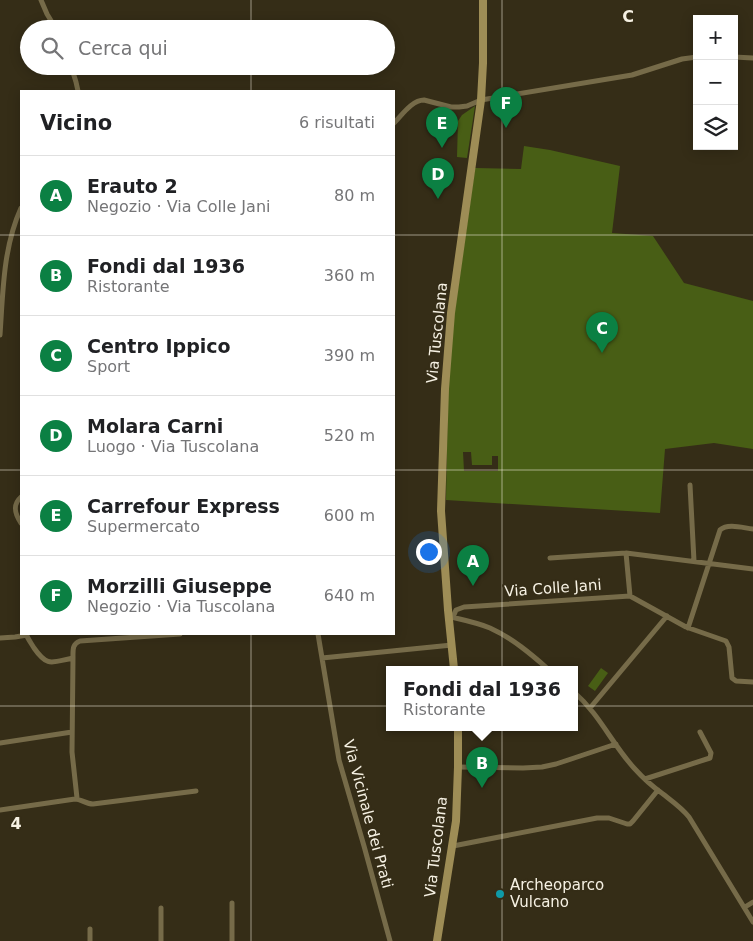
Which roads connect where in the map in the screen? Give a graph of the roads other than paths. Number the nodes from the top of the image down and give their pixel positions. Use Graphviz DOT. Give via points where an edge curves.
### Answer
graph roads {
  1 [pos="42,0"];
  2 [pos="483,0"];
  3 [pos="51,20"];
  4 [pos="693,57"];
  5 [pos="738,58"];
  6 [pos="753,58"];
  7 [pos="74,75"];
  8 [pos="78,90"];
  9 [pos="481,100"];
  10 [pos="395,122"];
  11 [pos="20,211"];
  12 [pos="0,335"];
  13 [pos="690,485"];
  14 [pos="20,498"];
  15 [pos="20,521"];
  16 [pos="753,529"];
  17 [pos="626,553"];
  18 [pos="550,558"];
  19 [pos="694,561"];
  20 [pos="709,563"];
  21 [pos="753,569"];
  22 [pos="630,596"];
  23 [pos="451,616"];
  24 [pos="667,616"];
  25 [pos="688,628"];
  26 [pos="22,635"];
  27 [pos="27,635"];
  28 [pos="153,635"];
  29 [pos="318,635"];
  30 [pos="126,636"];
  31 [pos="0,638"];
  32 [pos="452,645"];
  33 [pos="73,658"];
  34 [pos="322,658"];
  35 [pos="454,666"];
  36 [pos="544,666"];
  37 [pos="753,682"];
  38 [pos="578,696"];
  39 [pos="590,708"];
  40 [pos="458,731"];
  41 [pos="72,732"];
  42 [pos="700,732"];
  43 [pos="0,743"];
  44 [pos="616,744"];
  45 [pos="458,767"];
  46 [pos="645,779"];
  47 [pos="658,790"];
  48 [pos="196,791"];
  49 [pos="77,798"];
  50 [pos="0,810"];
  51 [pos="453,846"];
  52 [pos="753,902"];
  53 [pos="232,903"];
  54 [pos="161,908"];
  55 [pos="745,908"];
  56 [pos="753,922"];
  57 [pos="90,930"];
  58 [pos="90,941"];
  59 [pos="161,941"];
  60 [pos="232,941"];
  61 [pos="390,941"];
  62 [pos="437,941"];
  1 -- 3 [label="street"];
  2 -- 9 [label="main road, Via Tuscolana"];
  4 -- 9 [label="street" via="632,75"];
  5 -- 6 [label="street"];
  7 -- 8 [label="street"];
  9 -- 10 [label="street" via="459,108 419,100"];
  9 -- 23 [label="main road, Via Tuscolana" via="451,313 445,389 441,511"];
  11 -- 12 [label="street" via="8,249"];
  13 -- 19 [label="street"];
  14 -- 15 [label="street" via="15,508"];
  16 -- 20 [label="street" via="721,528"];
  17 -- 18 [label="street"];
  17 -- 19 [label="street"];
  17 -- 22 [label="street"];
  19 -- 20 [label="street"];
  20 -- 21 [label="street"];
  20 -- 25 [label="street"];
  22 -- 23 [label="street, Via Colle Jani" via="464,607"];
  22 -- 24 [label="street"];
  23 -- 32 [label="main road, Via Tuscolana"];
  23 -- 36 [label="street" via="499,633"];
  24 -- 25 [label="street"];
  24 -- 39 [label="street"];
  25 -- 37 [label="street" via="726,641 732,678"];
  26 -- 31 [label="street"];
  27 -- 33 [label="street" via="46,661"];
  28 -- 30 [label="street"];
  29 -- 34 [label="street, Via Vicinale dei Prati"];
  30 -- 33 [label="street" via="78,642 73,647"];
  32 -- 34 [label="street"];
  32 -- 35 [label="main road, Via Tuscolana"];
  33 -- 41 [label="street"];
  34 -- 61 [label="street, Via Vicinale dei Prati" via="341,770"];
  38 -- 39 [label="street"];
  39 -- 44 [label="street"];
  40 -- 45 [label="main road, Via Tuscolana"];
  41 -- 43 [label="street"];
  41 -- 49 [label="street"];
  42 -- 46 [label="street" via="711,753 710,758"];
  44 -- 45 [label="street" via="538,768"];
  44 -- 46 [label="street"];
  45 -- 51 [label="main road, Via Tuscolana"];
  46 -- 47 [label="street"];
  47 -- 51 [label="street" via="630,824 597,818"];
  47 -- 55 [label="street" via="690,817"];
  48 -- 49 [label="street" via="93,804"];
  49 -- 50 [label="street"];
  51 -- 62 [label="main road, Via Tuscolana"];
  52 -- 55 [label="street"];
  53 -- 60 [label="street"];
  54 -- 59 [label="street"];
  55 -- 56 [label="street"];
  57 -- 58 [label="street"];
}
